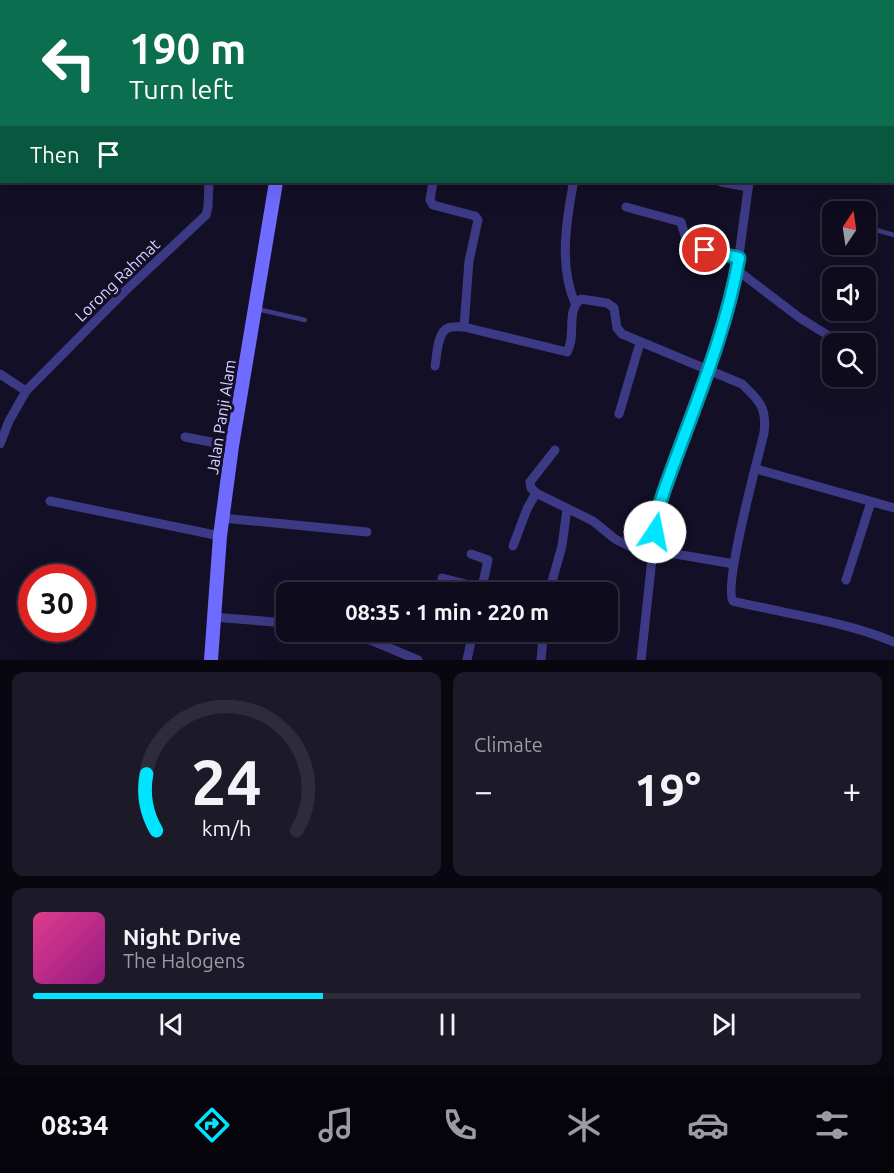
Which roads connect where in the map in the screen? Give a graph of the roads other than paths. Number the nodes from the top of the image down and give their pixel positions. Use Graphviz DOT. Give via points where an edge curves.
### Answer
graph roads {
  1 [pos="209,183"];
  2 [pos="273,183"];
  3 [pos="433,183"];
  4 [pos="572,183"];
  5 [pos="748,184"];
  6 [pos="626,207"];
  7 [pos="876,230"];
  8 [pos="894,236"];
  9 [pos="739,258"];
  10 [pos="737,270"];
  11 [pos="575,303"];
  12 [pos="255,308"];
  13 [pos="305,320"];
  14 [pos="464,327"];
  15 [pos="824,333"];
  16 [pos="640,343"];
  17 [pos="435,366"];
  18 [pos="708,369"];
  19 [pos="0,374"];
  20 [pos="26,391"];
  21 [pos="619,414"];
  22 [pos="185,437"];
  23 [pos="0,444"];
  24 [pos="232,446"];
  25 [pos="555,450"];
  26 [pos="756,469"];
  27 [pos="536,493"];
  28 [pos="50,501"];
  29 [pos="871,502"];
  30 [pos="894,508"];
  31 [pos="567,509"];
  32 [pos="222,518"];
  33 [pos="367,532"];
  34 [pos="220,536"];
  35 [pos="513,546"];
  36 [pos="652,550"];
  37 [pos="471,554"];
  38 [pos="734,564"];
  39 [pos="442,578"];
  40 [pos="846,580"];
  41 [pos="455,582"];
  42 [pos="484,582"];
  43 [pos="552,582"];
  44 [pos="213,617"];
  45 [pos="276,621"];
  46 [pos="375,642"];
  47 [pos="471,642"];
  48 [pos="543,642"];
  49 [pos="894,642"];
  50 [pos="211,660"];
  51 [pos="418,660"];
  52 [pos="467,660"];
  53 [pos="541,660"];
  54 [pos="641,660"];
  1 -- 20 [label="street, Lorong Rahmat" via="206,215"];
  2 -- 12 [label="main road, Jalan Panji Alam"];
  3 -- 14 [label="street" via="433,205 478,220 469,261"];
  4 -- 11 [label="street" via="566,262"];
  5 -- 9 [label="street"];
  6 -- 9 [label="street" via="681,222 688,246"];
  7 -- 8 [label="lane"];
  9 -- 10 [label="street"];
  10 -- 15 [label="street"];
  10 -- 18 [label="street"];
  11 -- 14 [label="street" via="567,352"];
  11 -- 16 [label="street" via="581,299 607,303 615,308 617,328"];
  12 -- 13 [label="lane"];
  12 -- 24 [label="main road, Jalan Panji Alam"];
  14 -- 17 [label="street" via="444,330"];
  16 -- 18 [label="street"];
  16 -- 21 [label="street"];
  18 -- 26 [label="street" via="742,384 758,399 766,417"];
  18 -- 36 [label="street" via="657,513"];
  19 -- 20 [label="street"];
  20 -- 23 [label="street, Lorong Rahmat"];
  22 -- 24 [label="street"];
  24 -- 32 [label="main road, Jalan Panji Alam"];
  25 -- 27 [label="street" via="530,482"];
  26 -- 29 [label="street"];
  26 -- 38 [label="street"];
  27 -- 31 [label="street"];
  27 -- 35 [label="street"];
  28 -- 34 [label="street"];
  29 -- 30 [label="street"];
  29 -- 40 [label="street"];
  31 -- 36 [label="street" via="593,520 622,542"];
  31 -- 43 [label="street"];
  32 -- 33 [label="street"];
  32 -- 34 [label="main road, Jalan Panji Alam"];
  34 -- 44 [label="main road, Jalan Panji Alam"];
  36 -- 38 [label="street"];
  36 -- 54 [label="street"];
  37 -- 42 [label="street" via="488,560"];
  38 -- 49 [label="street" via="730,594 734,601 840,623"];
  39 -- 41 [label="street"];
  44 -- 45 [label="street"];
  44 -- 50 [label="main road, Jalan Panji Alam"];
  46 -- 51 [label="street"];
  47 -- 52 [label="street"];
  48 -- 53 [label="street"];
}
